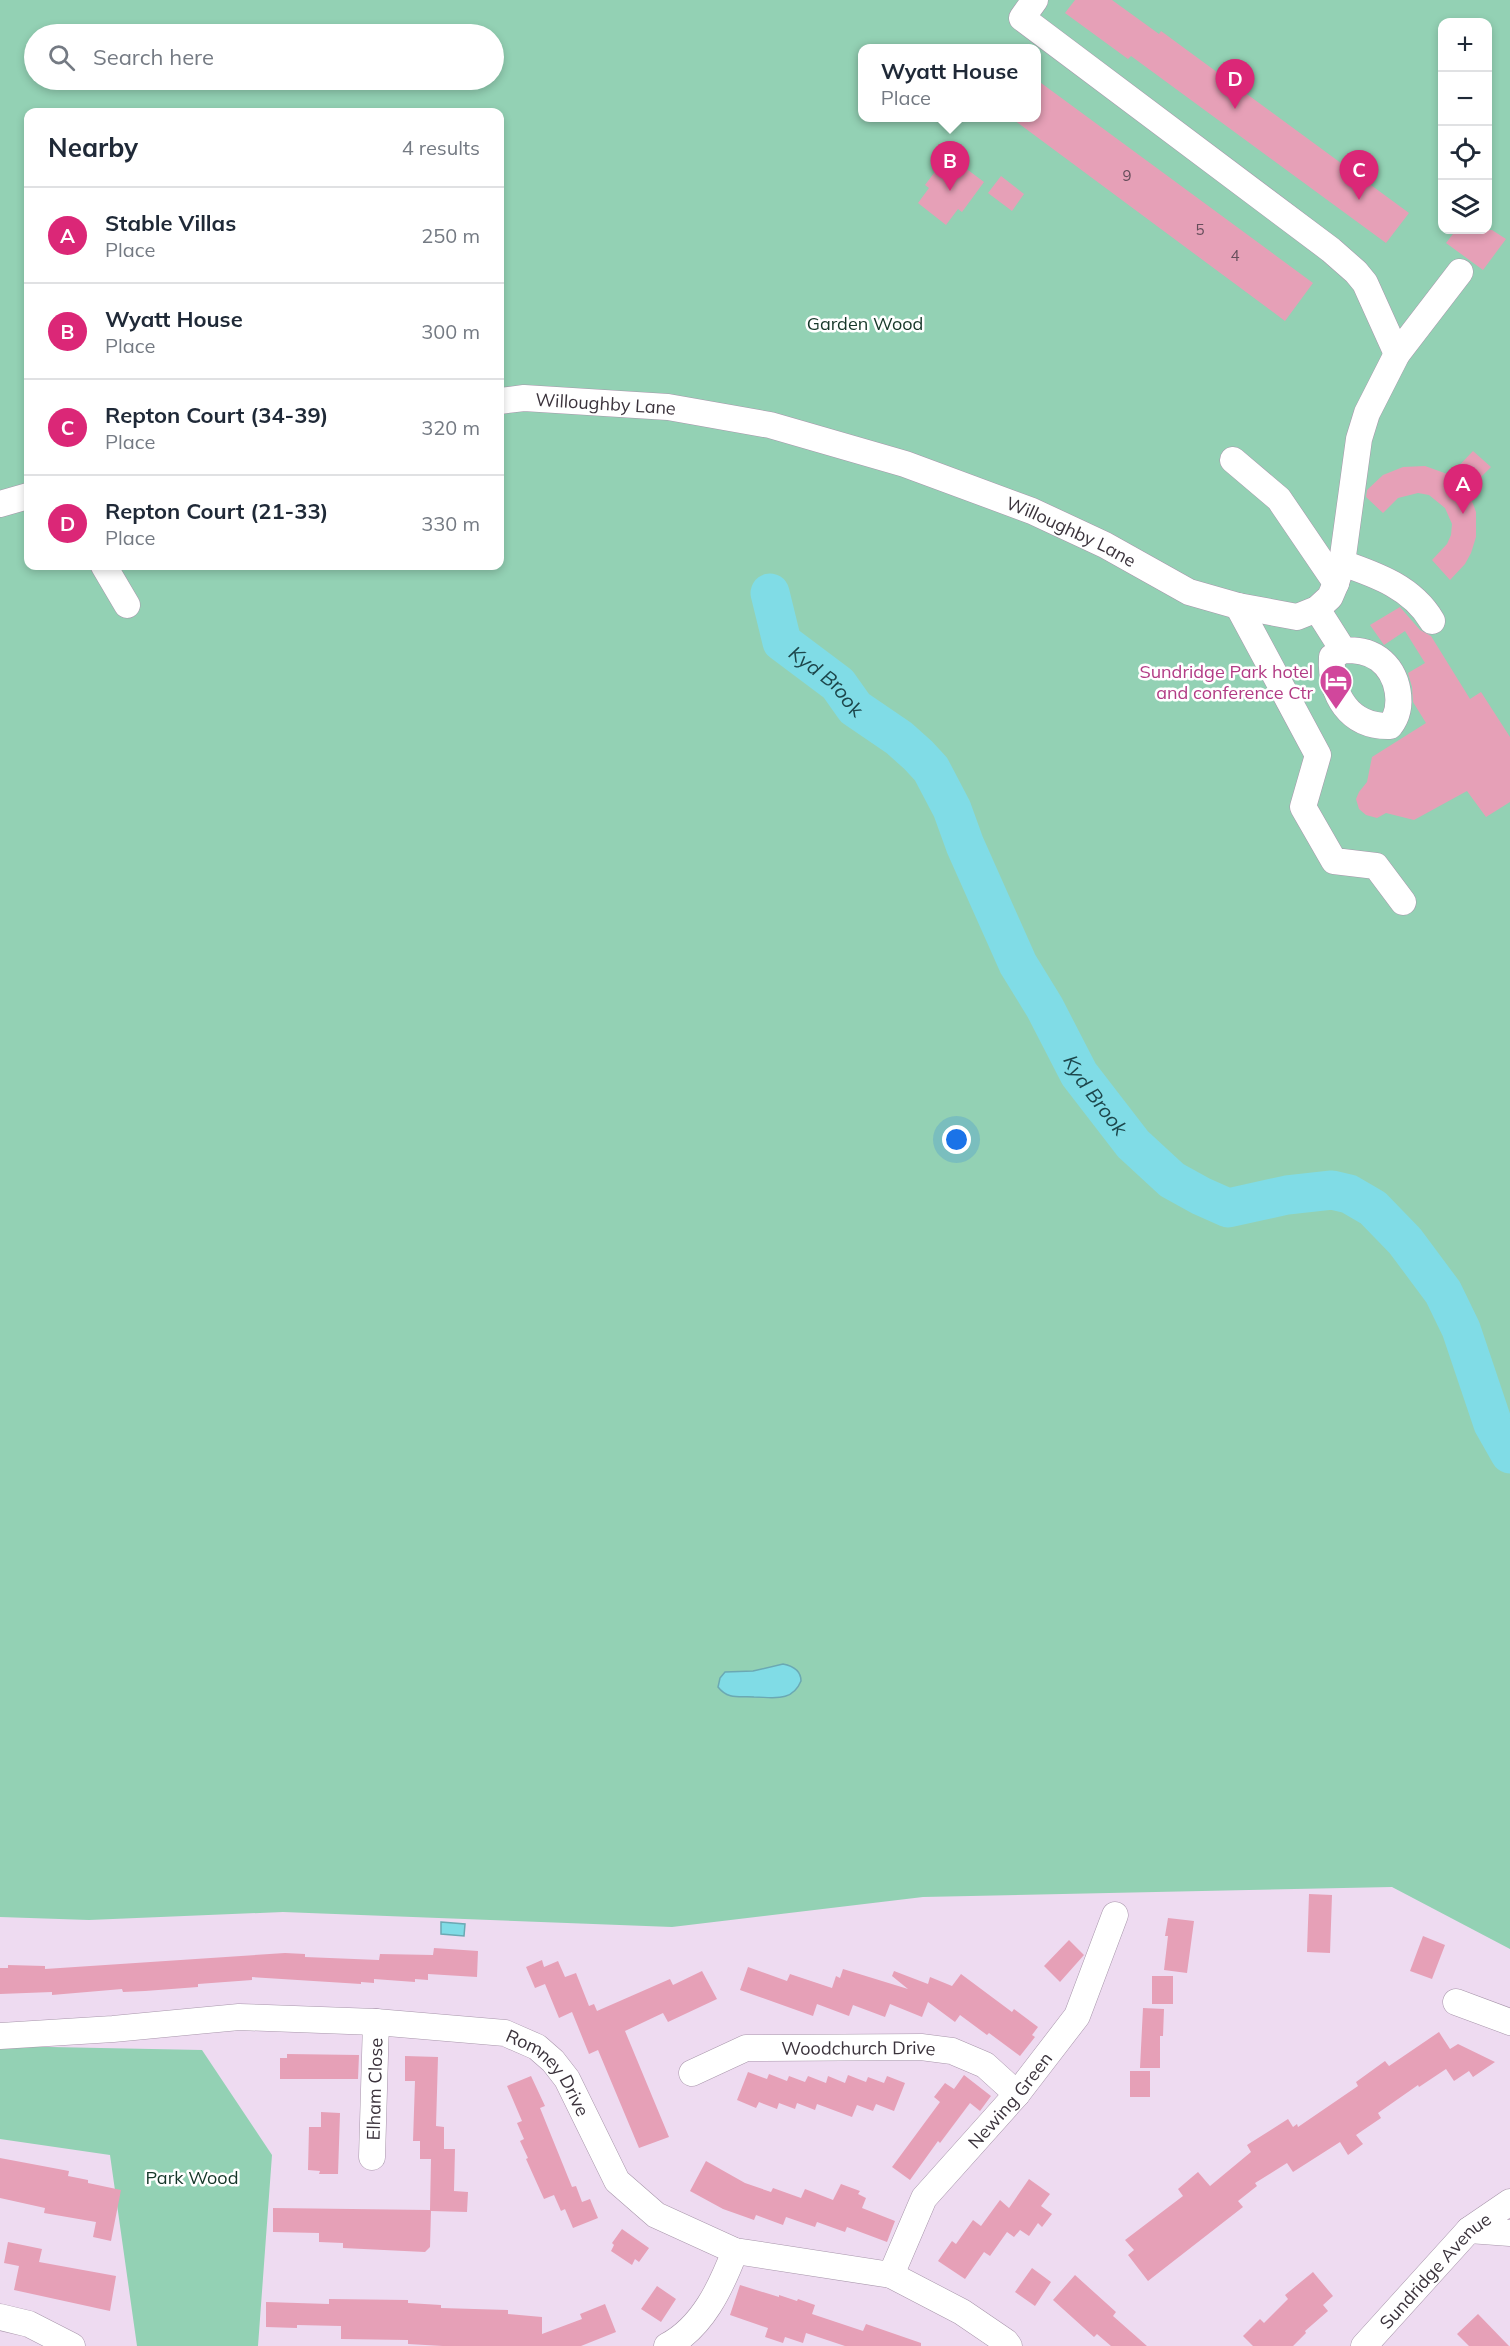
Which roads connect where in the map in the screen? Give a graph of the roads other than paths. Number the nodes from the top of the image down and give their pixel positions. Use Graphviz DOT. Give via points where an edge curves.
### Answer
graph roads {
  1 [pos="1035,0"];
  2 [pos="1460,272"];
  3 [pos="1397,354"];
  4 [pos="504,400"];
  5 [pos="1233,460"];
  6 [pos="24,497"];
  7 [pos="0,504"];
  8 [pos="106,570"];
  9 [pos="1339,573"];
  10 [pos="127,605"];
  11 [pos="1238,606"];
  12 [pos="1317,609"];
  13 [pos="1432,621"];
  14 [pos="1343,650"];
  15 [pos="1403,902"];
  16 [pos="1115,1915"];
  17 [pos="1456,2002"];
  18 [pos="376,2022"];
  19 [pos="1510,2022"];
  20 [pos="0,2036"];
  21 [pos="692,2073"];
  22 [pos="1017,2094"];
  23 [pos="372,2157"];
  24 [pos="1510,2202"];
  25 [pos="1469,2230"];
  26 [pos="1510,2233"];
  27 [pos="735,2251"];
  28 [pos="891,2275"];
  29 [pos="0,2317"];
  30 [pos="72,2346"];
  31 [pos="667,2346"];
  32 [pos="1009,2346"];
  33 [pos="1364,2346"];
  1 -- 3 [label="street" via="1022,18 1356,272 1371,294"];
  2 -- 3 [label="street"];
  3 -- 9 [label="street" via="1367,413 1359,439"];
  4 -- 11 [label="street, Willoughby Lane" via="524,398 668,407 770,425 905,464 1032,511 1105,545 1189,592"];
  5 -- 9 [label="street" via="1279,499"];
  6 -- 7 [label="street"];
  8 -- 10 [label="street"];
  9 -- 12 [label="street" via="1330,597"];
  9 -- 13 [label="street" via="1368,572 1414,597"];
  11 -- 12 [label="street, Willoughby Lane" via="1297,616"];
  11 -- 15 [label="street" via="1318,755 1303,807 1334,861 1377,866"];
  12 -- 14 [label="street"];
  16 -- 22 [label="street, Newing Green" via="1077,2016"];
  17 -- 19 [label="street"];
  18 -- 20 [label="street, Romney Drive" via="239,2017"];
  18 -- 23 [label="street, Elham Close"];
  18 -- 27 [label="street, Romney Drive" via="505,2033 537,2047 567,2079 617,2181 656,2216"];
  21 -- 22 [label="street, Woodchurch Drive" via="746,2048 921,2047 952,2051 985,2066"];
  22 -- 28 [label="street, Newing Green" via="924,2198"];
  24 -- 25 [label="street, Sundridge Avenue"];
  25 -- 26 [label="street"];
  25 -- 33 [label="street, Sundridge Avenue"];
  27 -- 28 [label="street, Romney Drive"];
  27 -- 31 [label="street" via="720,2289 699,2320"];
  28 -- 32 [label="street, Romney Drive" via="962,2312"];
  29 -- 30 [label="street" via="29,2324"];
}
